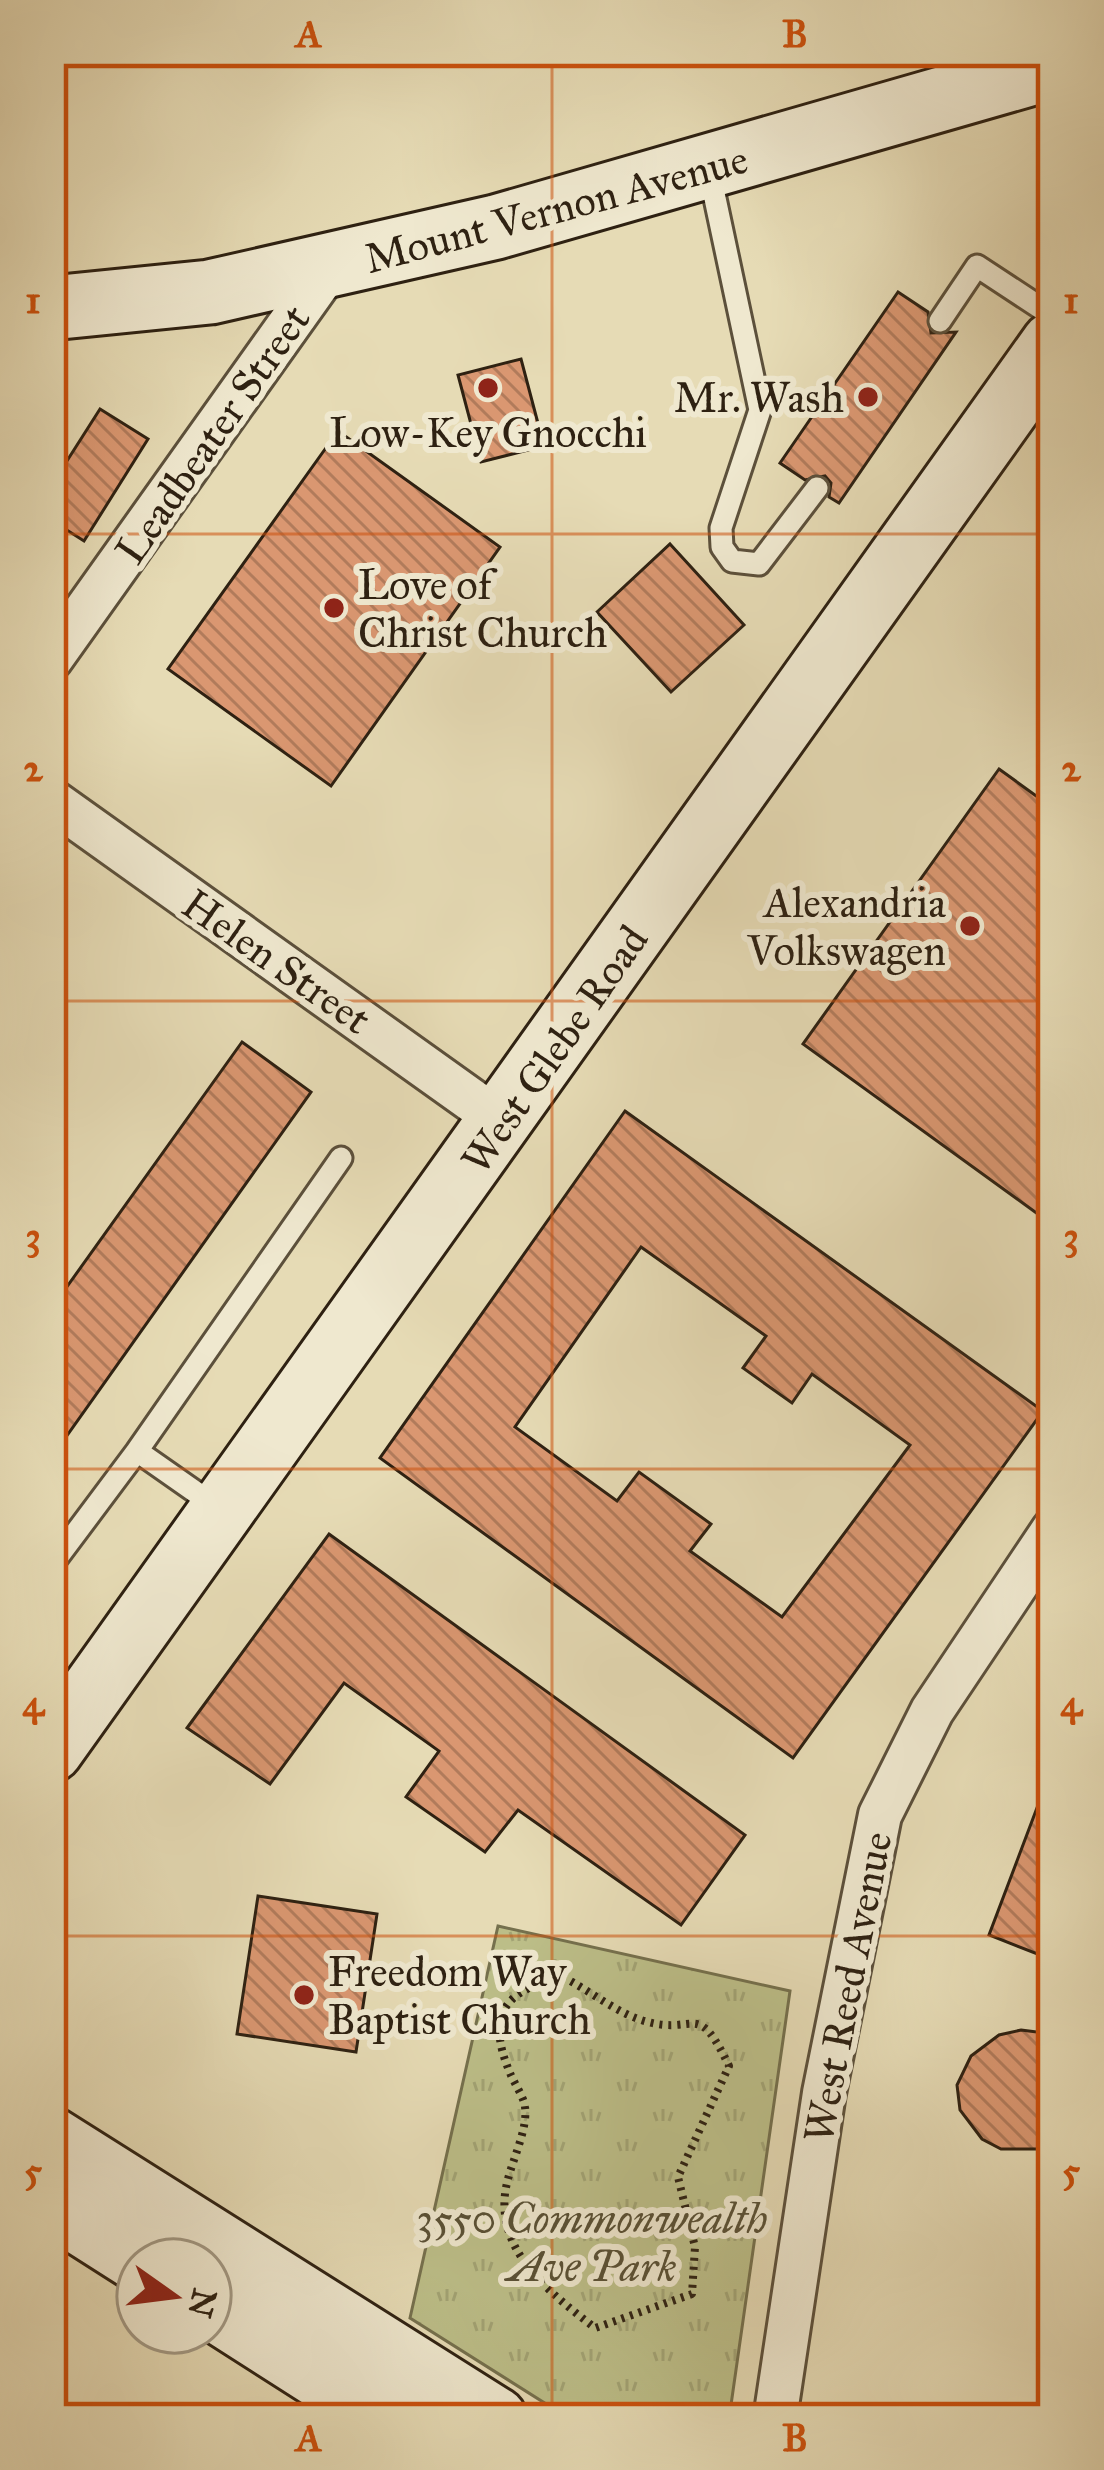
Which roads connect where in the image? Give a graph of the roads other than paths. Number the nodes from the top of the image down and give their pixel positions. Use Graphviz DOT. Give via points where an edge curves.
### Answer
graph roads {
  1 [pos="1053,67"];
  2 [pos="709,170"];
  3 [pos="330,267"];
  4 [pos="51,308"];
  5 [pos="1053,316"];
  6 [pos="940,321"];
  7 [pos="1053,344"];
  8 [pos="817,488"];
  9 [pos="51,659"];
  10 [pos="51,800"];
  11 [pos="502,1122"];
  12 [pos="341,1158"];
  13 [pos="137,1451"];
  14 [pos="223,1510"];
  15 [pos="1053,1530"];
  16 [pos="51,1567"];
  17 [pos="51,1750"];
  18 [pos="51,2139"];
  19 [pos="51,2204"];
  20 [pos="114,2244"];
  21 [pos="234,2321"];
  22 [pos="387,2419"];
  23 [pos="495,2419"];
  24 [pos="775,2419"];
  1 -- 2 [label="main road, Mount Vernon Avenue"];
  2 -- 3 [label="main road, Mount Vernon Avenue"];
  2 -- 8 [label="lane" via="760,410 721,528 732,561 759,564"];
  3 -- 4 [label="main road, Mount Vernon Avenue" via="211,292"];
  3 -- 9 [label="street, Leadbeater Street"];
  5 -- 6 [label="lane" via="976,266"];
  7 -- 11 [label="main road, West Glebe Road"];
  10 -- 11 [label="street, Helen Street"];
  11 -- 14 [label="main road, West Glebe Road"];
  12 -- 13 [label="lane"];
  13 -- 14 [label="lane"];
  13 -- 16 [label="lane"];
  14 -- 17 [label="main road, West Glebe Road"];
  15 -- 24 [label="street, West Reed Avenue" via="932,1711 880,1814 831,2053"];
  18 -- 23 [label="main road"];
  19 -- 20 [label="main road"];
  21 -- 22 [label="main road"];
}
